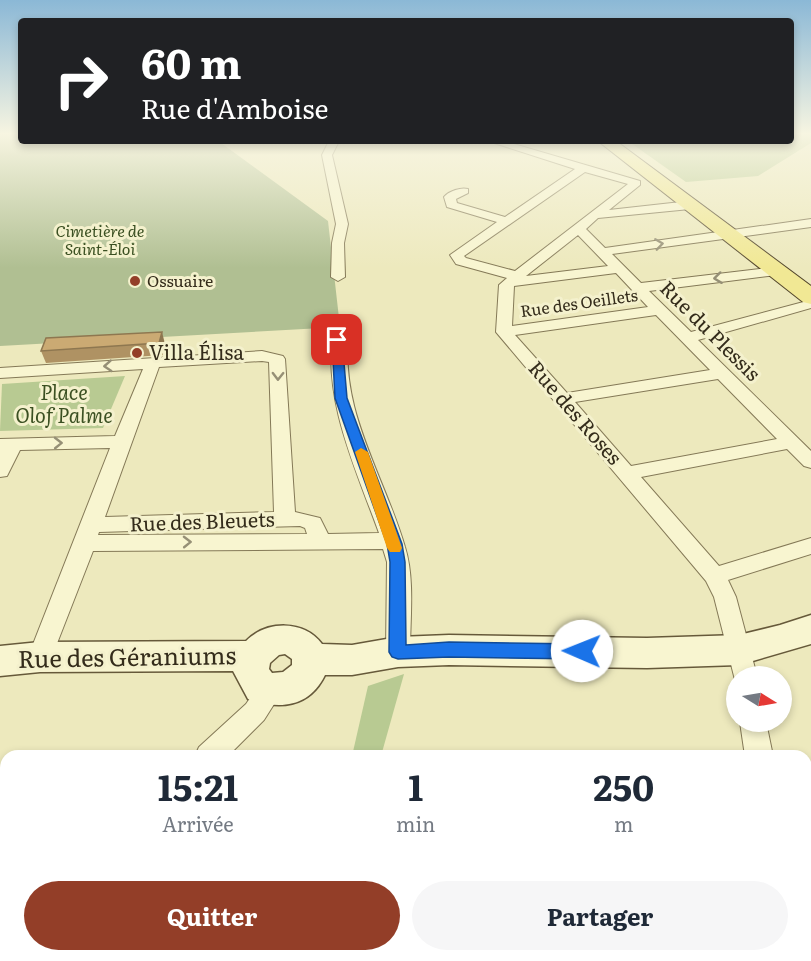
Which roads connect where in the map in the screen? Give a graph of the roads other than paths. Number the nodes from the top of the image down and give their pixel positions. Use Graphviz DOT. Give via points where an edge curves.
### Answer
graph roads {
  1 [pos="332,179"];
  2 [pos="568,179"];
  3 [pos="620,179"];
  4 [pos="656,179"];
  5 [pos="664,179"];
  6 [pos="464,191"];
  7 [pos="690,205"];
  8 [pos="597,215"];
  9 [pos="507,221"];
  10 [pos="811,224"];
  11 [pos="579,229"];
  12 [pos="734,234"];
  13 [pos="602,252"];
  14 [pos="619,269"];
  15 [pos="776,271"];
  16 [pos="338,277"];
  17 [pos="512,279"];
  18 [pos="811,286"];
  19 [pos="638,288"];
  20 [pos="811,297"];
  21 [pos="811,304"];
  22 [pos="659,310"];
  23 [pos="342,327"];
  24 [pos="504,332"];
  25 [pos="687,338"];
  26 [pos="153,363"];
  27 [pos="0,373"];
  28 [pos="722,373"];
  29 [pos="564,399"];
  30 [pos="122,442"];
  31 [pos="791,442"];
  32 [pos="7,444"];
  33 [pos="811,462"];
  34 [pos="0,471"];
  35 [pos="628,473"];
  36 [pos="285,519"];
  37 [pos="88,534"];
  38 [pos="320,540"];
  39 [pos="394,544"];
  40 [pos="811,546"];
  41 [pos="715,576"];
  42 [pos="811,630"];
  43 [pos="398,652"];
  44 [pos="254,656"];
  45 [pos="40,657"];
  46 [pos="311,659"];
  47 [pos="0,661"];
  48 [pos="742,663"];
  49 [pos="270,690"];
  50 [pos="755,732"];
  51 [pos="215,750"];
  52 [pos="758,750"];
  1 -- 16 [label="street" via="342,224"];
  2 -- 9 [label="street"];
  3 -- 8 [label="street" via="636,183"];
  4 -- 7 [label="main road"];
  5 -- 12 [label="main road"];
  6 -- 9 [label="street" via="450,198 451,205"];
  7 -- 8 [label="street"];
  7 -- 12 [label="main road"];
  8 -- 11 [label="street"];
  9 -- 17 [label="street" via="457,258"];
  10 -- 12 [label="street"];
  11 -- 13 [label="street, Rue du Plessis"];
  11 -- 17 [label="street"];
  13 -- 12 [label="street, one-way"];
  12 -- 15 [label="main road"];
  12 -- 18 [label="main road"];
  13 -- 14 [label="street, Rue du Plessis"];
  14 -- 17 [label="street"];
  14 -- 19 [label="street, Rue du Plessis"];
  15 -- 19 [label="street, one-way"];
  15 -- 20 [label="main road"];
  17 -- 24 [label="street" via="505,288"];
  19 -- 22 [label="street, Rue du Plessis"];
  21 -- 25 [label="street"];
  22 -- 24 [label="street, Rue des Oeillets"];
  22 -- 25 [label="street, Rue du Plessis"];
  23 -- 39 [label="street" via="337,340 341,398"];
  24 -- 29 [label="street, Rue des Roses"];
  25 -- 28 [label="street, Rue du Plessis"];
  26 -- 27 [label="street, one-way"];
  26 -- 30 [label="street"];
  26 -- 36 [label="street, one-way" via="262,356 278,359"];
  28 -- 29 [label="street"];
  28 -- 31 [label="street, Rue du Plessis"];
  29 -- 35 [label="street, Rue des Roses"];
  32 -- 30 [label="street, one-way"];
  30 -- 37 [label="street"];
  31 -- 33 [label="street, Rue du Plessis"];
  31 -- 35 [label="street"];
  32 -- 34 [label="street"];
  35 -- 41 [label="street, Rue des Roses"];
  36 -- 37 [label="street, Rue des Bleuets"];
  36 -- 38 [label="street, Rue des Bleuets" via="313,523"];
  37 -- 38 [label="street, Rue des Bleuets, one-way"];
  37 -- 45 [label="street"];
  38 -- 39 [label="street, Rue des Bleuets"];
  39 -- 43 [label="street" via="398,562"];
  40 -- 41 [label="street"];
  41 -- 48 [label="street, Rue des Roses" via="725,597"];
  42 -- 48 [label="street" via="780,640"];
  43 -- 46 [label="street" via="352,660"];
  43 -- 48 [label="street" via="647,652"];
  44 -- 45 [label="street, Rue des Géraniums"];
  44 -- 46 [label="street" via="268,643 287,639 303,645"];
  44 -- 49 [label="street" via="251,673 261,687"];
  45 -- 47 [label="street, Rue des Géraniums"];
  46 -- 49 [label="street" via="306,676 299,683 280,691"];
  49 -- 51 [label="street" via="255,712"];
  50 -- 52 [label="street"];
}
